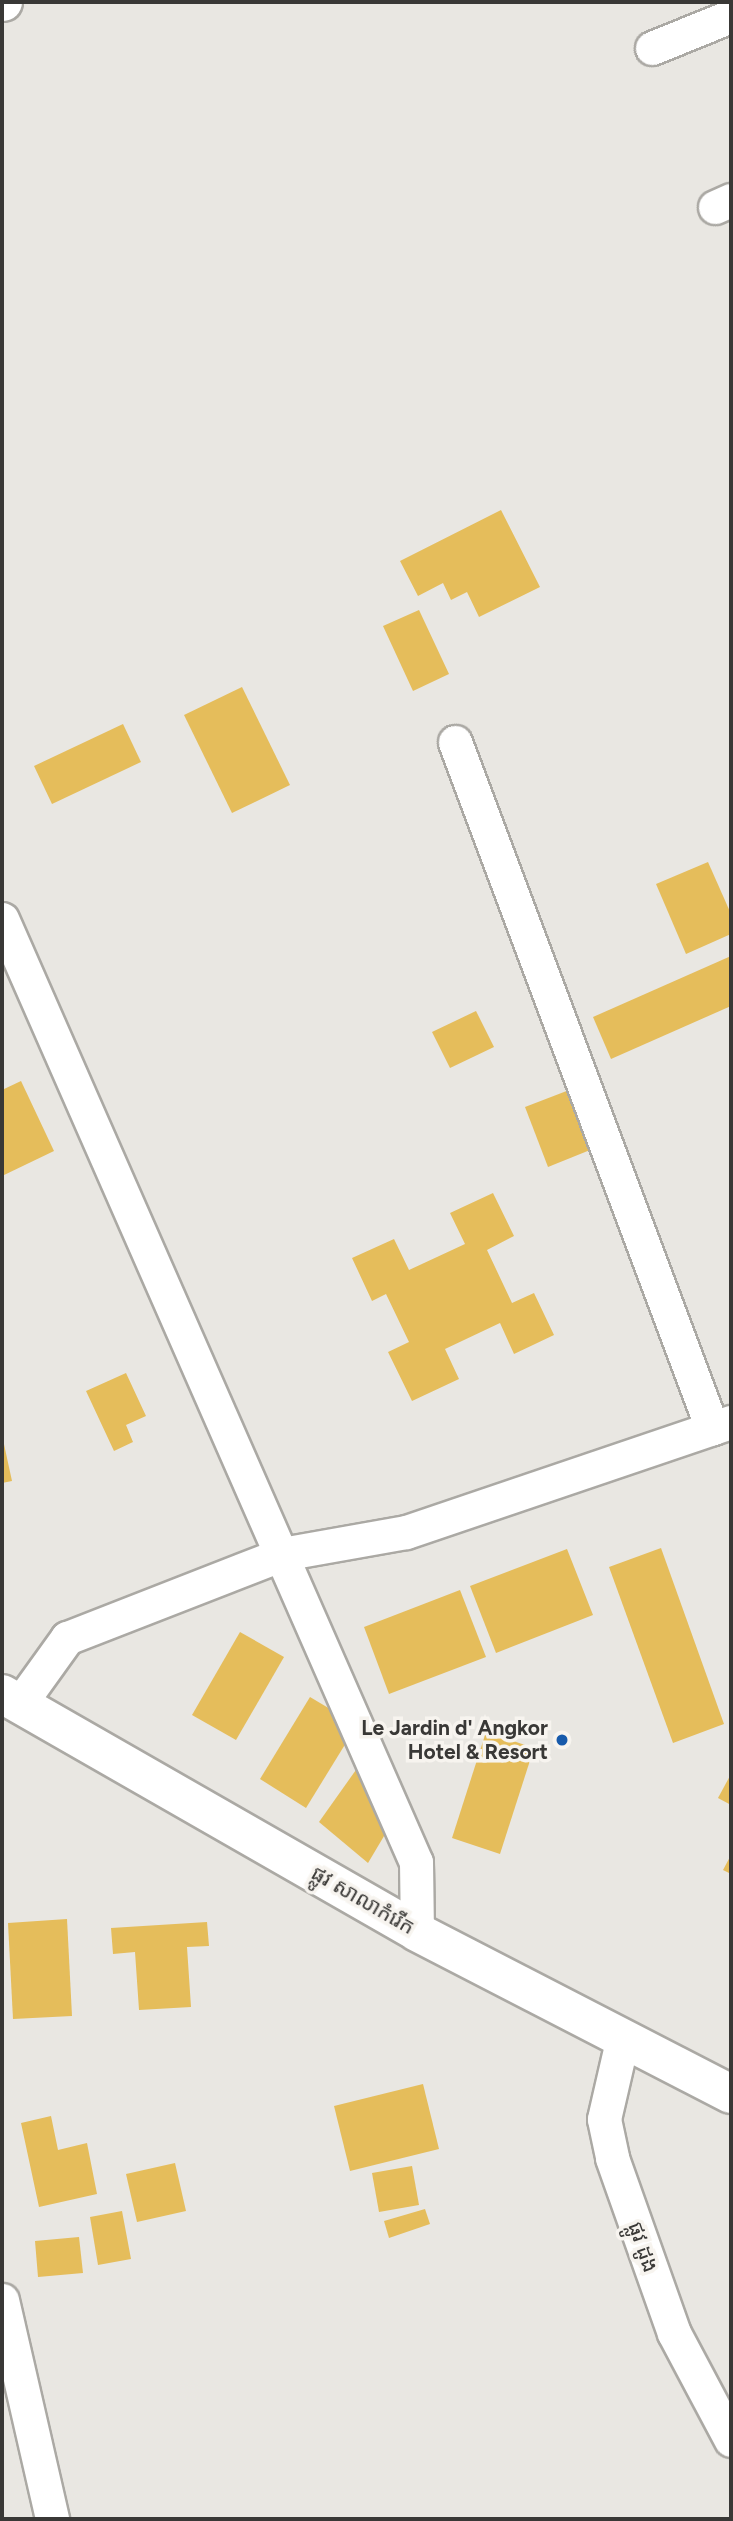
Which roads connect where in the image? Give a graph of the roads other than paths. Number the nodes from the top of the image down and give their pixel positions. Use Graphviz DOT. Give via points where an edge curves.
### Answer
graph roads {
  1 [pos="731,16"];
  2 [pos="652,48"];
  3 [pos="455,742"];
  4 [pos="2,919"];
  5 [pos="722,1425"];
  6 [pos="282,1554"];
  7 [pos="11,1698"];
  8 [pos="417,1932"];
  9 [pos="619,2056"];
  10 [pos="731,2094"];
  11 [pos="2,2300"];
  12 [pos="731,2440"];
  13 [pos="52,2519"];
  1 -- 2 [label="street"];
  3 -- 5 [label="street"];
  4 -- 6 [label="street"];
  5 -- 6 [label="street" via="406,1531"];
  6 -- 7 [label="street" via="67,1639"];
  6 -- 8 [label="street" via="416,1862"];
  7 -- 8 [label="street, ផ្លូវ សាលាកំរើក"];
  8 -- 9 [label="street, ផ្លូវ សាលាកំរើក"];
  9 -- 10 [label="street, ផ្លូវ សាលាកំរើក"];
  9 -- 12 [label="street, ផ្លូវ ដូង" via="604,2119 612,2158 674,2333"];
  11 -- 13 [label="street"];
}
